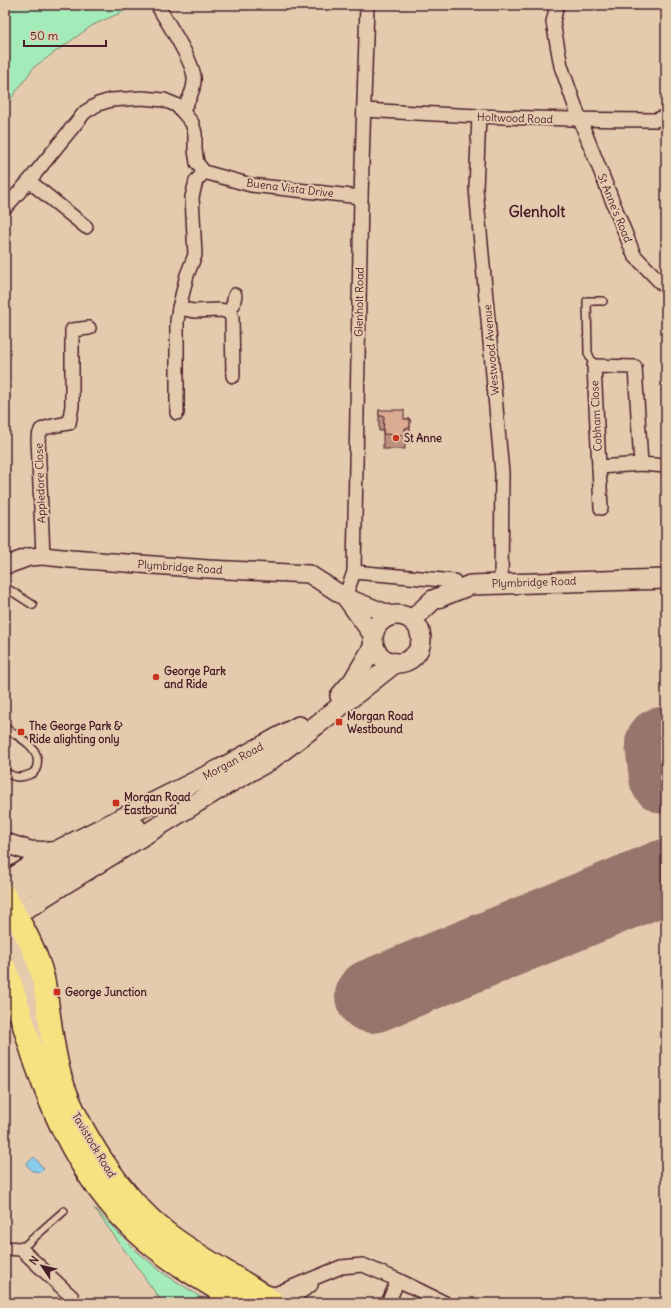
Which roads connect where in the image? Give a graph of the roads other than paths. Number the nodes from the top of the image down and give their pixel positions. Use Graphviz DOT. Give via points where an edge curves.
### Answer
graph roads {
  1 [pos="367,5"];
  2 [pos="557,5"];
  3 [pos="159,8"];
  4 [pos="182,110"];
  5 [pos="364,110"];
  6 [pos="478,116"];
  7 [pos="666,116"];
  8 [pos="580,120"];
  9 [pos="204,172"];
  10 [pos="29,181"];
  11 [pos="361,197"];
  12 [pos="5,208"];
  13 [pos="86,227"];
  14 [pos="666,287"];
  15 [pos="235,295"];
  16 [pos="603,301"];
  17 [pos="179,308"];
  18 [pos="229,312"];
  19 [pos="89,328"];
  20 [pos="594,366"];
  21 [pos="233,376"];
  22 [pos="177,413"];
  23 [pos="641,464"];
  24 [pos="666,466"];
  25 [pos="599,467"];
  26 [pos="601,508"];
  27 [pos="43,556"];
  28 [pos="7,563"];
  29 [pos="354,572"];
  30 [pos="666,579"];
  31 [pos="454,581"];
  32 [pos="501,585"];
  33 [pos="5,587"];
  34 [pos="345,597"];
  35 [pos="33,605"];
  36 [pos="392,615"];
  37 [pos="413,620"];
  38 [pos="374,641"];
  39 [pos="395,663"];
  40 [pos="5,728"];
  41 [pos="5,772"];
  42 [pos="5,843"];
  43 [pos="54,852"];
  44 [pos="7,902"];
  45 [pos="5,968"];
  46 [pos="5,1000"];
  47 [pos="38,1069"];
  48 [pos="64,1211"];
  49 [pos="5,1248"];
  50 [pos="21,1249"];
  51 [pos="322,1274"];
  52 [pos="398,1280"];
  53 [pos="308,1287"];
  54 [pos="249,1296"];
  55 [pos="71,1303"];
  56 [pos="274,1303"];
  57 [pos="285,1303"];
  58 [pos="306,1303"];
  59 [pos="388,1303"];
  60 [pos="445,1303"];
  1 -- 5 [label="street, Glenholt Road"];
  2 -- 8 [label="street, St Anne's Road" via="553,22 561,66"];
  3 -- 4 [label="street" via="193,68 195,81 191,95"];
  4 -- 9 [label="street" via="192,123 197,163"];
  4 -- 10 [label="street" via="164,100 142,98 111,100 98,104 85,112"];
  5 -- 6 [label="street, Holtwood Road"];
  5 -- 11 [label="street, Glenholt Road"];
  6 -- 8 [label="street, Holtwood Road"];
  6 -- 32 [label="street, Westwood Avenue" via="476,189 502,474"];
  7 -- 8 [label="street, Holtwood Road" via="656,120"];
  8 -- 14 [label="street, St Anne's Road" via="634,255"];
  9 -- 11 [label="street, Buena Vista Drive" via="251,185"];
  9 -- 17 [label="street" via="196,181 192,197 195,255"];
  10 -- 12 [label="street"];
  10 -- 13 [label="street"];
  11 -- 29 [label="street, Glenholt Road"];
  15 -- 18 [label="street"];
  16 -- 20 [label="lane" via="587,301 588,353"];
  17 -- 18 [label="street"];
  17 -- 22 [label="street"];
  18 -- 21 [label="street" via="232,318"];
  19 -- 27 [label="street, Appledore Close" via="72,330 72,406 69,423 41,430 38,439"];
  20 -- 23 [label="street, Cobham Close" via="636,367"];
  20 -- 25 [label="street, Cobham Close"];
  23 -- 24 [label="street, Cobham Close"];
  23 -- 25 [label="street, Cobham Close"];
  25 -- 26 [label="street"];
  27 -- 28 [label="street, Plymbridge Road"];
  27 -- 34 [label="street, Plymbridge Road" via="309,574"];
  29 -- 31 [label="street"];
  29 -- 34 [label="street, Glenholt Road"];
  30 -- 32 [label="main road, Plymbridge Road"];
  32 -- 37 [label="main road, Plymbridge Road" via="470,585 462,588 433,600"];
  33 -- 35 [label="lane"];
  34 -- 36 [label="street, Plymbridge Road"];
  34 -- 38 [label="street, Plymbridge Road"];
  36 -- 37 [label="main road, Plymbridge Road" via="405,615"];
  36 -- 38 [label="main road" via="382,620 376,628"];
  37 -- 39 [label="main road" via="421,634 418,652 411,659"];
  38 -- 39 [label="main road, Plymbridge Road" via="378,653 384,660"];
  38 -- 43 [label="main road, Morgan Road" via="353,681 332,704 298,727"];
  39 -- 44 [label="main road, Morgan Road" via="269,761 79,856"];
  40 -- 41 [label="lane" via="31,746 37,754 38,764 33,774 24,777 16,778"];
  42 -- 43 [label="main road" via="30,851"];
  43 -- 44 [label="main road, Morgan Road"];
  44 -- 47 [label="main road" via="38,1028"];
  44 -- 54 [label="highway, Tavistock Road" via="35,953 42,976 61,1078 74,1114 124,1191 164,1232 208,1262"];
  45 -- 47 [label="highway, Tavistock Road"];
  46 -- 47 [label="street"];
  47 -- 54 [label="highway, Tavistock Road" via="72,1149 100,1191 122,1217 144,1239 195,1276"];
  48 -- 50 [label="lane"];
  49 -- 50 [label="street"];
  50 -- 55 [label="street" via="72,1297"];
  51 -- 52 [label="street" via="341,1266 363,1265"];
  51 -- 53 [label="street"];
  51 -- 54 [label="street" via="275,1294"];
  52 -- 59 [label="street"];
  52 -- 60 [label="street"];
  53 -- 57 [label="street"];
  53 -- 58 [label="street"];
  54 -- 56 [label="highway, Tavistock Road"];
}
